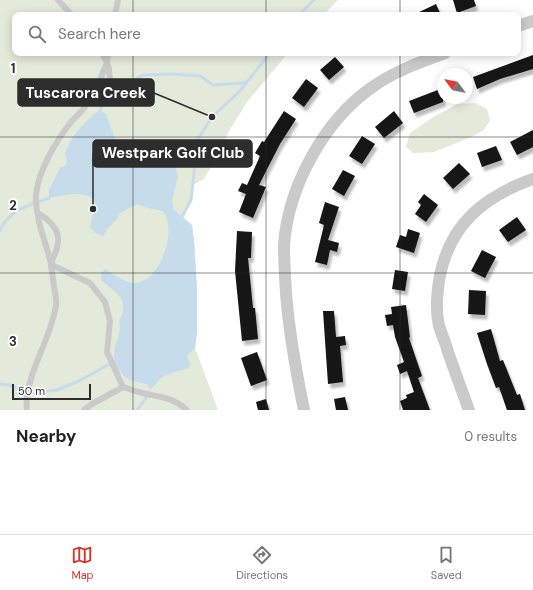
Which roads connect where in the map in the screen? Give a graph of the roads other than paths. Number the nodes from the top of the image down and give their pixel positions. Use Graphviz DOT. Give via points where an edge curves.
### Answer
graph roads {
  1 [pos="58,0"];
  2 [pos="118,0"];
  3 [pos="69,12"];
  4 [pos="115,12"];
  5 [pos="533,21"];
  6 [pos="521,25"];
  7 [pos="104,56"];
  8 [pos="108,56"];
  9 [pos="437,56"];
  10 [pos="107,63"];
  11 [pos="87,105"];
  12 [pos="533,179"];
  13 [pos="38,211"];
  14 [pos="51,262"];
  15 [pos="123,387"];
  16 [pos="26,407"];
  17 [pos="84,410"];
  18 [pos="187,410"];
  19 [pos="304,410"];
  20 [pos="469,410"];
  1 -- 3 [label="lane"];
  2 -- 4 [label="lane"];
  5 -- 6 [label="street"];
  7 -- 10 [label="lane"];
  8 -- 10 [label="lane"];
  9 -- 19 [label="street" via="395,74 371,88 351,105 318,145 294,197 287,225 284,263 296,371"];
  10 -- 11 [label="lane"];
  10 -- 11 [label="lane" via="110,80 108,86"];
  11 -- 13 [label="lane" via="55,145 40,174 36,196"];
  12 -- 20 [label="street" via="502,192 482,205 467,220 455,235 442,270 438,288 439,326"];
  13 -- 14 [label="lane"];
  13 -- 14 [label="lane" via="54,226 59,236"];
  14 -- 15 [label="lane" via="54,266 90,283 105,302 110,321 107,352"];
  14 -- 16 [label="lane" via="56,305 30,382"];
  15 -- 17 [label="lane"];
  15 -- 18 [label="lane" via="169,398"];
}
